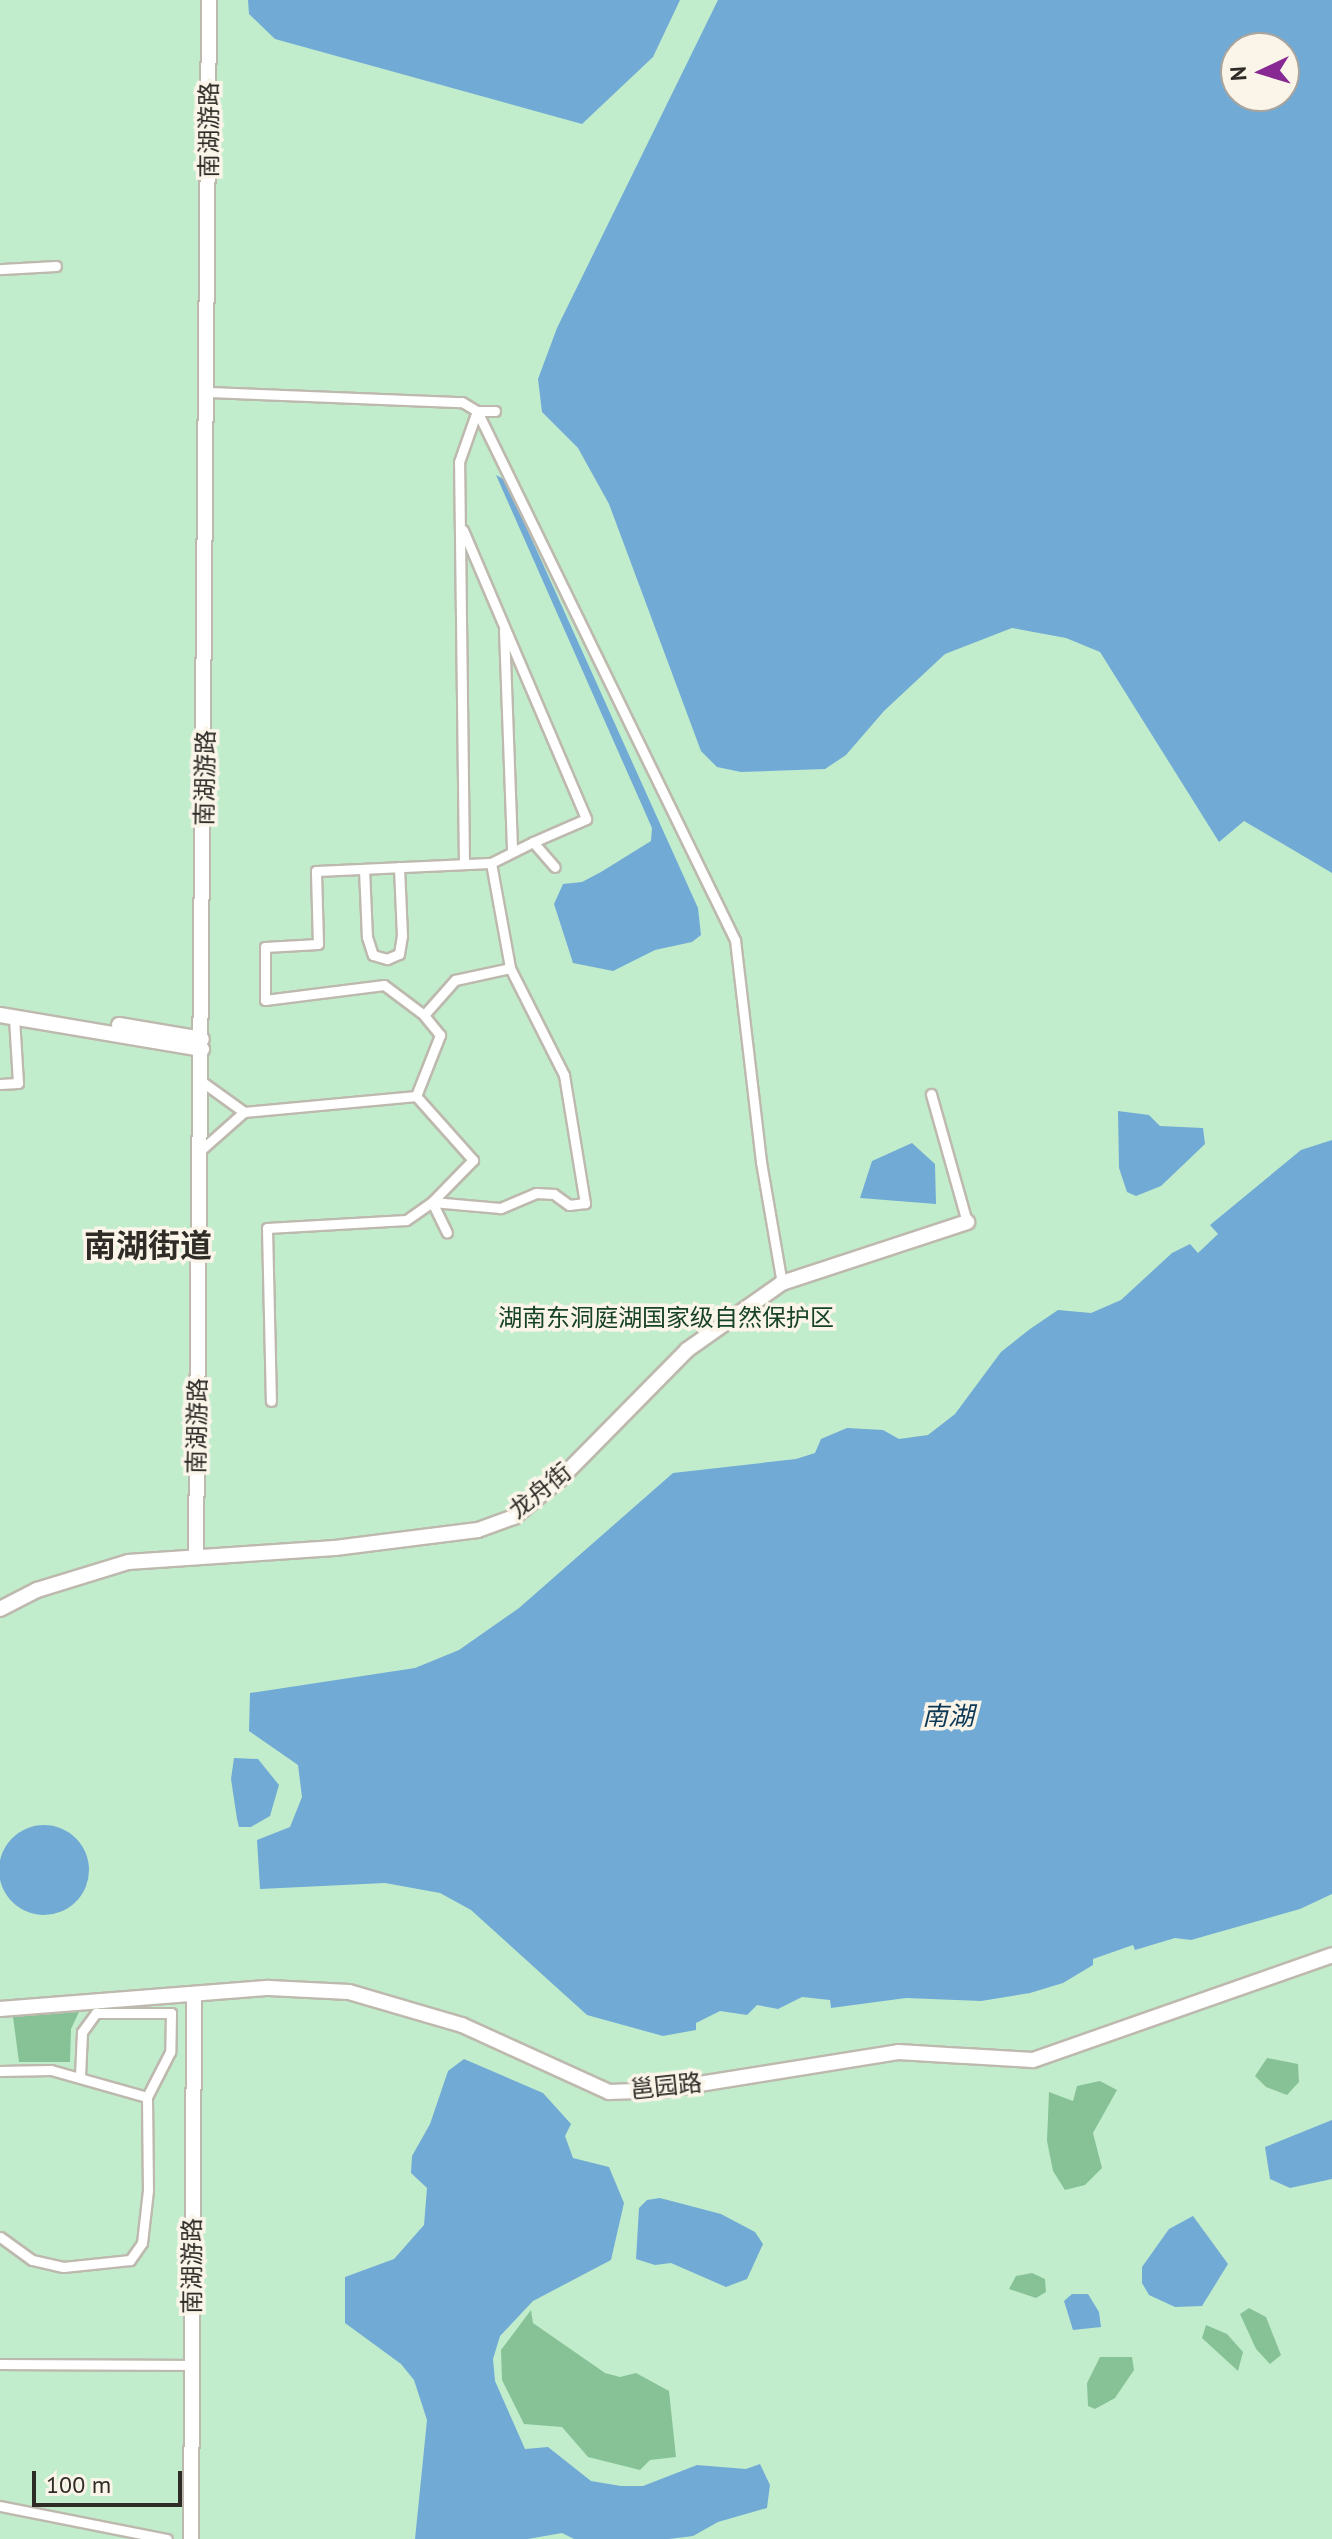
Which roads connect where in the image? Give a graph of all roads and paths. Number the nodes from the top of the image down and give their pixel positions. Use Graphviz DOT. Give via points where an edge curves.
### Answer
graph roads {
  1 [pos="209,0"];
  2 [pos="56,266"];
  3 [pos="0,269"];
  4 [pos="209,392"];
  5 [pos="477,411"];
  6 [pos="495,411"];
  7 [pos="460,523"];
  8 [pos="503,624"];
  9 [pos="533,842"];
  10 [pos="512,850"];
  11 [pos="491,863"];
  12 [pos="464,864"];
  13 [pos="399,867"];
  14 [pos="555,867"];
  15 [pos="364,869"];
  16 [pos="510,968"];
  17 [pos="0,1006"];
  18 [pos="424,1015"];
  19 [pos="7,1016"];
  20 [pos="202,1044"];
  21 [pos="201,1081"];
  22 [pos="0,1084"];
  23 [pos="931,1094"];
  24 [pos="416,1096"];
  25 [pos="244,1112"];
  26 [pos="201,1150"];
  27 [pos="432,1202"];
  28 [pos="967,1222"];
  29 [pos="447,1233"];
  30 [pos="782,1283"];
  31 [pos="271,1401"];
  32 [pos="196,1557"];
  33 [pos="0,1609"];
  34 [pos="1332,1955"];
  35 [pos="194,1994"];
  36 [pos="0,2009"];
  37 [pos="0,2071"];
  38 [pos="80,2076"];
  39 [pos="147,2097"];
  40 [pos="0,2237"];
  41 [pos="0,2364"];
  42 [pos="192,2365"];
  43 [pos="0,2506"];
  44 [pos="167,2539"];
  45 [pos="191,2539"];
  1 -- 4 [label="street, 南湖游路"];
  2 -- 3 [label="street"];
  4 -- 5 [label="street" via="462,402"];
  4 -- 20 [label="street, 南湖游路"];
  5 -- 6 [label="street"];
  5 -- 7 [label="street" via="459,462"];
  5 -- 30 [label="street" via="735,940 761,1162"];
  7 -- 8 [label="street"];
  7 -- 12 [label="street"];
  8 -- 9 [label="street" via="586,819"];
  8 -- 10 [label="street"];
  9 -- 10 [label="street"];
  9 -- 14 [label="street"];
  10 -- 11 [label="street"];
  11 -- 12 [label="street"];
  11 -- 16 [label="street"];
  12 -- 13 [label="street"];
  13 -- 15 [label="street"];
  13 -- 15 [label="street" via="402,936 399,954 387,959 373,955 367,937"];
  15 -- 18 [label="street" via="316,871 318,944 265,947 265,1000 384,985"];
  16 -- 18 [label="street" via="455,980"];
  16 -- 27 [label="street" via="564,1075 585,1203 569,1205 554,1194 536,1193 500,1208"];
  17 -- 20 [label="street"];
  18 -- 24 [label="street" via="440,1035"];
  19 -- 20 [label="street"];
  19 -- 22 [label="street" via="18,1083"];
  20 -- 21 [label="street, 南湖游路"];
  21 -- 25 [label="street"];
  21 -- 26 [label="street, 南湖游路"];
  23 -- 28 [label="street"];
  24 -- 25 [label="street"];
  24 -- 27 [label="street" via="473,1160"];
  25 -- 26 [label="street"];
  26 -- 32 [label="street, 南湖游路"];
  27 -- 29 [label="street"];
  27 -- 31 [label="street" via="406,1220 267,1228"];
  28 -- 30 [label="street, 龙舟街"];
  30 -- 32 [label="street, 龙舟街" via="687,1350 560,1479 514,1517 478,1530 335,1548"];
  32 -- 33 [label="street, 龙舟街" via="128,1562 87,1572"];
  34 -- 35 [label="street, 邕园路" via="1069,2052 1033,2060 898,2052 662,2090 609,2092 403,2004 309,1990"];
  35 -- 36 [label="street, 邕园路"];
  35 -- 42 [label="street, 南湖游路"];
  37 -- 38 [label="street" via="51,2070"];
  38 -- 39 [label="street"];
  38 -- 39 [label="street" via="82,2032 96,2013 171,2013 170,2052"];
  39 -- 40 [label="street" via="148,2190 142,2243 130,2260 63,2267 32,2260"];
  41 -- 42 [label="street"];
  42 -- 45 [label="street, 南湖游路"];
  43 -- 44 [label="street"];
}
